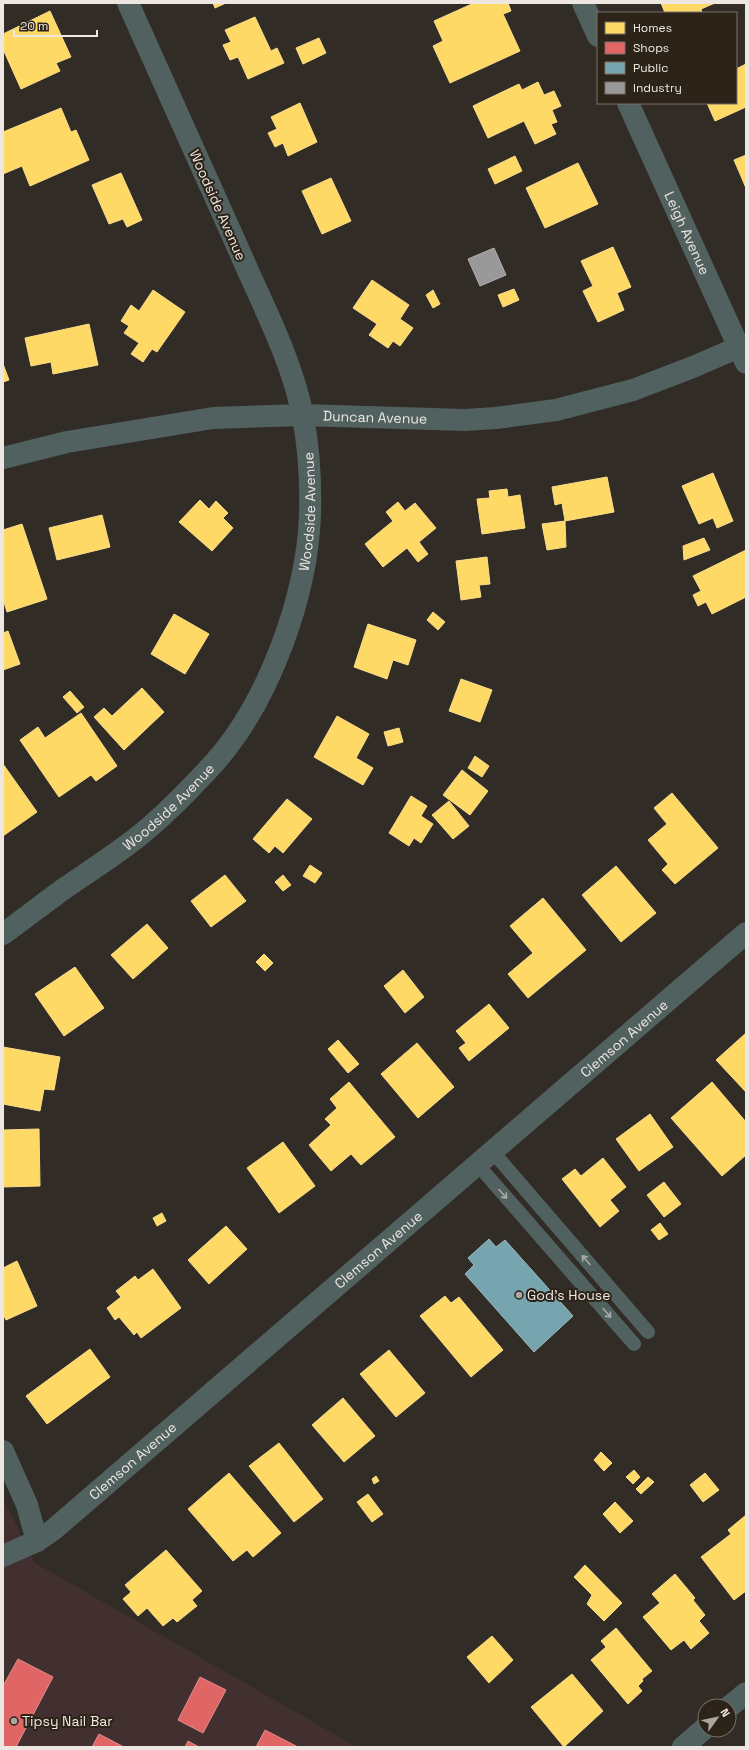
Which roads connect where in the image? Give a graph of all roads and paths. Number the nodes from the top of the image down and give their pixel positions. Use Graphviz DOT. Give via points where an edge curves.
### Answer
graph roads {
  1 [pos="128,3"];
  2 [pos="583,3"];
  3 [pos="597,34"];
  4 [pos="628,104"];
  5 [pos="742,355"];
  6 [pos="302,415"];
  7 [pos="3,458"];
  8 [pos="746,933"];
  9 [pos="3,934"];
  10 [pos="485,1158"];
  11 [pos="648,1332"];
  12 [pos="634,1344"];
  13 [pos="3,1451"];
  14 [pos="37,1540"];
  15 [pos="3,1556"];
  16 [pos="746,1693"];
  17 [pos="737,1700"];
  18 [pos="697,1735"];
  19 [pos="683,1747"];
  1 -- 6 [label="street, Woodside Avenue" via="277,339 295,385"];
  2 -- 3 [label="street"];
  4 -- 5 [label="street, Leigh Avenue"];
  5 -- 6 [label="street, Duncan Avenue" via="693,367 633,390 556,410 465,420"];
  6 -- 7 [label="street, Duncan Avenue" via="212,418 67,442"];
  6 -- 9 [label="street, Woodside Avenue" via="310,467 310,516 302,570 285,639 275,665 249,714 217,760 157,820"];
  8 -- 10 [label="street, Clemson Avenue"];
  11 -- 10 [label="lane, one-way"];
  10 -- 12 [label="lane, one-way"];
  10 -- 14 [label="street, Clemson Avenue" via="254,1354 53,1530"];
  13 -- 14 [label="street" via="27,1504"];
  14 -- 15 [label="street, Clemson Avenue"];
  16 -- 17 [label="street"];
  18 -- 19 [label="street"];
}
